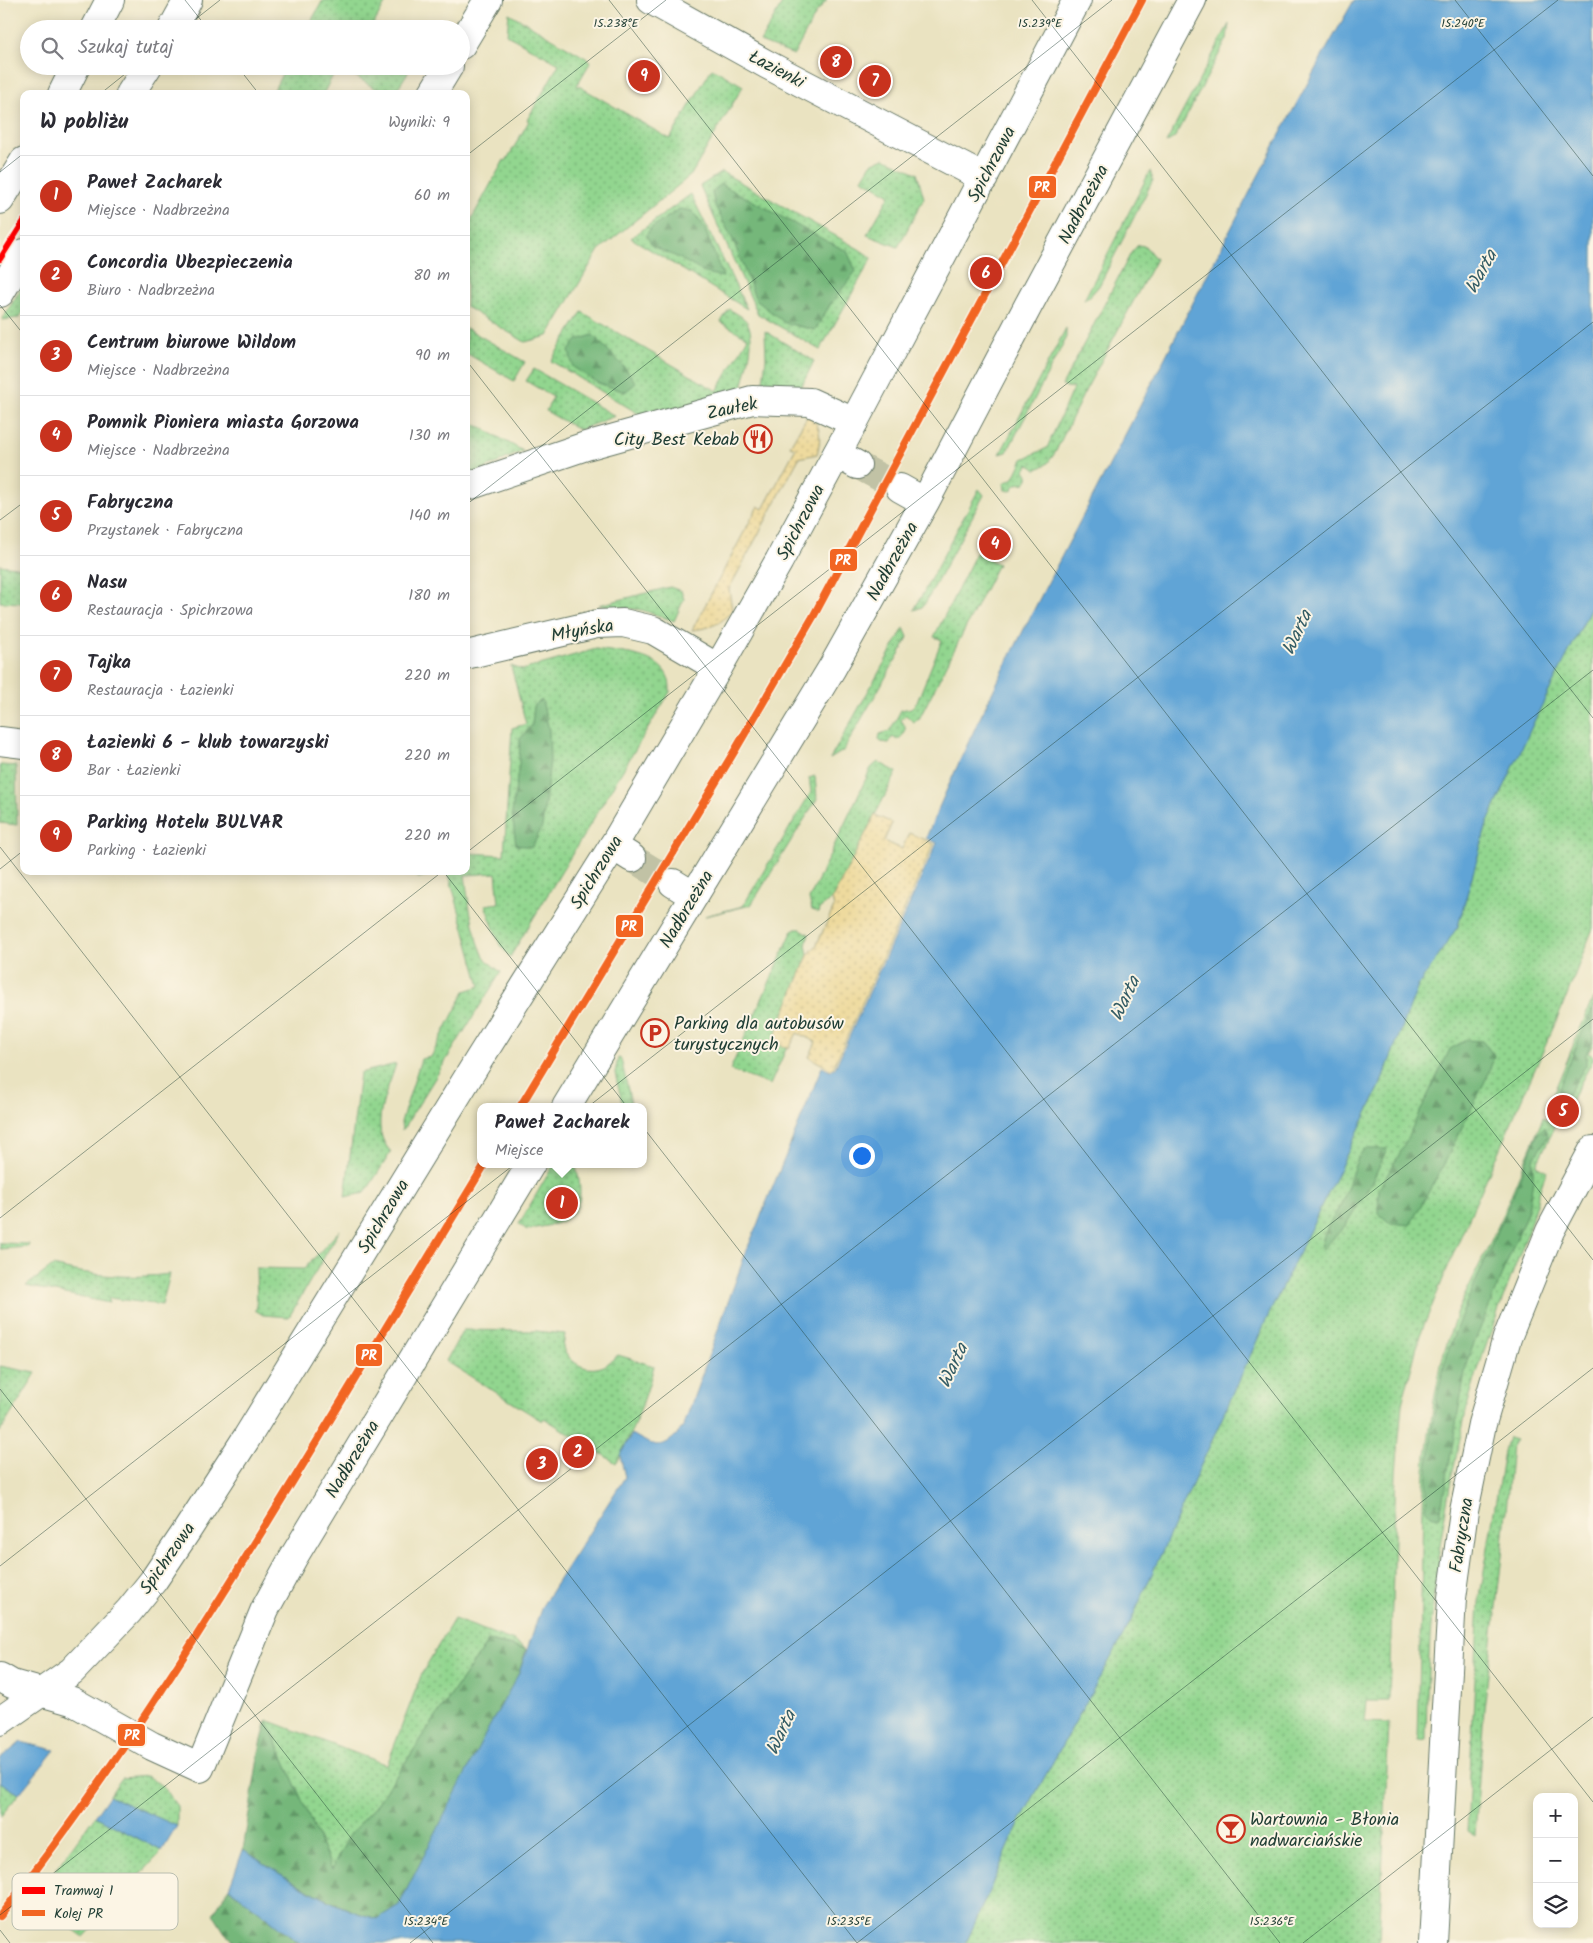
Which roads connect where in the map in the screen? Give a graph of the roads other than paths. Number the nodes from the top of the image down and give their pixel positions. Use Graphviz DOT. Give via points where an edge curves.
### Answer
graph roads {
  1 [pos="110,0"];
  2 [pos="188,0"];
  3 [pos="488,0"];
  4 [pos="651,0"];
  5 [pos="1077,0"];
  6 [pos="1192,0"];
  7 [pos="100,20"];
  8 [pos="177,20"];
  9 [pos="470,30"];
  10 [pos="72,75"];
  11 [pos="142,75"];
  12 [pos="444,75"];
  13 [pos="64,90"];
  14 [pos="133,90"];
  15 [pos="434,90"];
  16 [pos="20,168"];
  17 [pos="984,178"];
  18 [pos="0,200"];
  19 [pos="20,260"];
  20 [pos="0,292"];
  21 [pos="854,422"];
  22 [pos="470,485"];
  23 [pos="900,488"];
  24 [pos="925,502"];
  25 [pos="470,654"];
  26 [pos="718,668"];
  27 [pos="0,741"];
  28 [pos="20,744"];
  29 [pos="568,1103"];
  30 [pos="1593,1150"];
  31 [pos="528,1168"];
  32 [pos="0,1676"];
  33 [pos="41,1692"];
  34 [pos="0,1721"];
  35 [pos="1433,1943"];
  1 -- 7 [label="street"];
  2 -- 8 [label="street"];
  3 -- 9 [label="street"];
  4 -- 17 [label="street, Łazienki"];
  5 -- 17 [label="street, Spichrzowa"];
  6 -- 24 [label="street, Nadbrzeżna"];
  10 -- 13 [label="street"];
  11 -- 14 [label="street"];
  12 -- 15 [label="street"];
  16 -- 18 [label="street"];
  17 -- 21 [label="street, Spichrzowa"];
  19 -- 20 [label="street"];
  21 -- 22 [label="street, Zaułek" via="810,402 752,400 586,446"];
  21 -- 26 [label="street, Spichrzowa" via="847,459"];
  23 -- 24 [label="street"];
  24 -- 29 [label="street, Nadbrzeżna" via="832,668 683,889"];
  25 -- 26 [label="street, Młyńska" via="597,624 624,623 653,630"];
  26 -- 33 [label="street, Spichrzowa" via="622,852 478,1061 186,1532 129,1611 72,1672"];
  27 -- 28 [label="street"];
  30 -- 35 [label="street, Fabryczna" via="1550,1231 1508,1338 1482,1424 1464,1511 1452,1598"];
  31 -- 33 [label="street, Nadbrzeżna" via="292,1558 265,1609 200,1768 152,1746 72,1700"];
  32 -- 33 [label="street" via="12,1684"];
  33 -- 34 [label="street, Spichrzowa"];
}
